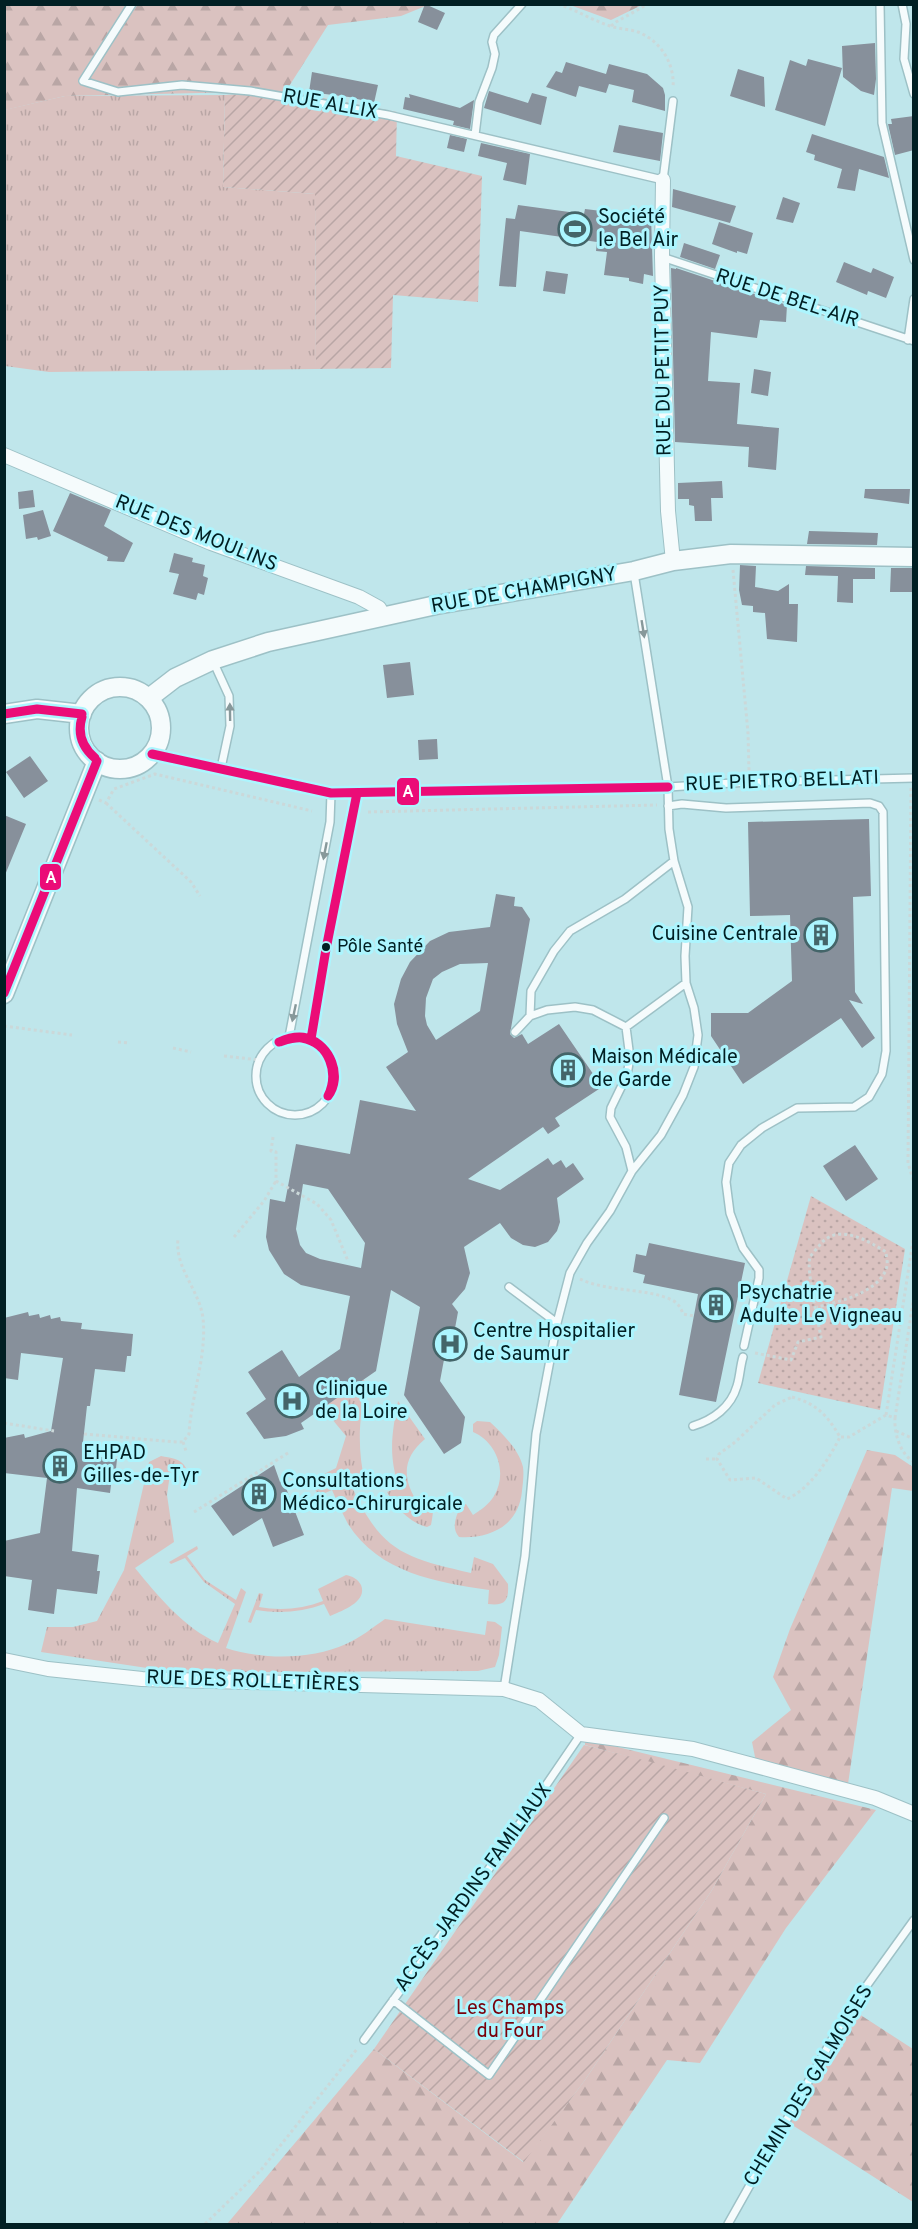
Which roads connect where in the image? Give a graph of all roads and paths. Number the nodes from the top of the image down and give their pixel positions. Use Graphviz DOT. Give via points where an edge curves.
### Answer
graph roads {
  1 [pos="132,4"];
  2 [pos="522,4"];
  3 [pos="558,4"];
  4 [pos="648,4"];
  5 [pos="880,4"];
  6 [pos="902,4"];
  7 [pos="610,26"];
  8 [pos="914,94"];
  9 [pos="672,103"];
  10 [pos="475,135"];
  11 [pos="663,180"];
  12 [pos="662,257"];
  13 [pos="914,260"];
  14 [pos="914,299"];
  15 [pos="911,340"];
  16 [pos="4,455"];
  17 [pos="731,554"];
  18 [pos="914,557"];
  19 [pos="673,561"];
  20 [pos="634,572"];
  21 [pos="384,617"];
  22 [pos="213,660"];
  23 [pos="149,698"];
  24 [pos="4,714"];
  25 [pos="82,714"];
  26 [pos="152,754"];
  27 [pos="97,761"];
  28 [pos="221,768"];
  29 [pos="912,778"];
  30 [pos="749,782"];
  31 [pos="668,787"];
  32 [pos="331,793"];
  33 [pos="357,793"];
  34 [pos="99,800"];
  35 [pos="106,803"];
  36 [pos="669,806"];
  37 [pos="312,811"];
  38 [pos="368,812"];
  39 [pos="911,853"];
  40 [pos="674,861"];
  41 [pos="200,896"];
  42 [pos="686,983"];
  43 [pos="4,994"];
  44 [pos="530,1016"];
  45 [pos="4,1026"];
  46 [pos="626,1027"];
  47 [pos="515,1032"];
  48 [pos="72,1035"];
  49 [pos="289,1037"];
  50 [pos="311,1039"];
  51 [pos="118,1042"];
  52 [pos="130,1043"];
  53 [pos="173,1048"];
  54 [pos="191,1052"];
  55 [pos="224,1056"];
  56 [pos="260,1060"];
  57 [pos="273,1137"];
  58 [pos="908,1163"];
  59 [pos="914,1164"];
  60 [pos="632,1171"];
  61 [pos="276,1181"];
  62 [pos="914,1183"];
  63 [pos="914,1234"];
  64 [pos="234,1237"];
  65 [pos="178,1239"];
  66 [pos="348,1261"];
  67 [pos="570,1273"];
  68 [pos="510,1287"];
  69 [pos="914,1296"];
  70 [pos="817,1307"];
  71 [pos="694,1316"];
  72 [pos="557,1323"];
  73 [pos="744,1346"];
  74 [pos="742,1357"];
  75 [pos="777,1358"];
  76 [pos="886,1415"];
  77 [pos="896,1418"];
  78 [pos="4,1423"];
  79 [pos="693,1426"];
  80 [pos="896,1430"];
  81 [pos="54,1431"];
  82 [pos="84,1434"];
  83 [pos="840,1437"];
  84 [pos="914,1439"];
  85 [pos="183,1442"];
  86 [pos="186,1451"];
  87 [pos="288,1453"];
  88 [pos="706,1460"];
  89 [pos="717,1460"];
  90 [pos="914,1462"];
  91 [pos="194,1512"];
  92 [pos="4,1660"];
  93 [pos="504,1689"];
  94 [pos="581,1734"];
  95 [pos="914,1814"];
  96 [pos="664,1818"];
  97 [pos="914,1920"];
  98 [pos="393,2001"];
  99 [pos="364,2040"];
  100 [pos="205,2224"];
  101 [pos="728,2224"];
  1 -- 10 [label="lane, RUE ALLIX" via="83,81 118,92 182,85 250,91"];
  2 -- 10 [label="lane" via="494,35 495,54 479,102"];
  3 -- 7 [label="path"];
  4 -- 7 [label="path"];
  5 -- 13 [label="lane" via="882,123"];
  6 -- 8 [label="lane" via="906,24 904,59"];
  7 -- 9 [label="path" via="642,33 668,57 674,82"];
  9 -- 11 [label="lane"];
  10 -- 11 [label="lane, RUE ALLIX"];
  11 -- 12 [label="street, RUE DU PETIT PUY"];
  12 -- 15 [label="lane, RUE DE BEL-AIR"];
  12 -- 19 [label="street, RUE DU PETIT PUY" via="668,511"];
  14 -- 15 [label="lane"];
  16 -- 21 [label="street, RUE DES MOULINS" via="211,543 359,597 380,608"];
  17 -- 18 [label="street, RUE DE CHAMPIGNY"];
  17 -- 19 [label="street, RUE DE CHAMPIGNY"];
  17 -- 30 [label="path"];
  19 -- 20 [label="street, RUE DE CHAMPIGNY"];
  20 -- 21 [label="street, RUE DE CHAMPIGNY" via="494,594"];
  20 -- 31 [label="lane, one-way"];
  21 -- 22 [label="street, RUE DE CHAMPIGNY" via="268,642"];
  22 -- 23 [label="street, RUE DE CHAMPIGNY" via="175,678"];
  28 -- 22 [label="lane, one-way" via="230,726 229,696"];
  23 -- 25 [label="street" via="136,689 111,688 90,700"];
  23 -- 26 [label="street" via="161,725"];
  24 -- 25 [label="street" via="36,709"];
  25 -- 27 [label="street" via="81,740"];
  26 -- 27 [label="street" via="132,767 108,767"];
  26 -- 28 [label="lane, RUE PIETRO BELLATI"];
  27 -- 43 [label="street"];
  28 -- 32 [label="lane, RUE PIETRO BELLATI"];
  29 -- 30 [label="lane, RUE PIETRO BELLATI"];
  29 -- 39 [label="path"];
  30 -- 31 [label="lane, RUE PIETRO BELLATI"];
  31 -- 33 [label="lane, RUE PIETRO BELLATI"];
  31 -- 36 [label="lane"];
  32 -- 33 [label="lane, RUE PIETRO BELLATI"];
  32 -- 49 [label="lane, one-way" via="330,822"];
  33 -- 50 [label="lane"];
  34 -- 35 [label="path"];
  35 -- 37 [label="path" via="114,789 155,774"];
  35 -- 41 [label="path" via="184,875"];
  36 -- 38 [label="path"];
  36 -- 40 [label="lane"];
  36 -- 73 [label="lane" via="870,802 882,812 886,1051 882,1074 869,1097 854,1107 796,1108 741,1145 729,1163 726,1182 730,1213 743,1248 759,1270"];
  39 -- 58 [label="path"];
  40 -- 42 [label="lane" via="688,907"];
  40 -- 44 [label="lane" via="625,899 570,932 531,991"];
  42 -- 46 [label="lane"];
  42 -- 60 [label="lane" via="698,1035 694,1067 661,1135"];
  44 -- 46 [label="lane" via="575,1007 593,1010"];
  44 -- 47 [label="lane"];
  45 -- 48 [label="path"];
  46 -- 60 [label="lane" via="630,1058 627,1075 610,1117 626,1147"];
  49 -- 50 [label="lane"];
  49 -- 56 [label="lane" via="276,1042"];
  50 -- 56 [label="lane" via="331,1058 334,1084 320,1106 308,1113 283,1113 264,1099 256,1077"];
  51 -- 52 [label="path"];
  53 -- 54 [label="path"];
  55 -- 56 [label="path"];
  57 -- 61 [label="path"];
  58 -- 59 [label="path"];
  58 -- 62 [label="path"];
  60 -- 67 [label="lane"];
  61 -- 64 [label="path"];
  61 -- 66 [label="path" via="317,1204 331,1220"];
  63 -- 76 [label="path"];
  65 -- 85 [label="path" via="183,1271 203,1317 195,1401 189,1434"];
  67 -- 71 [label="path" via="583,1281 666,1297 674,1300 683,1314"];
  67 -- 72 [label="lane"];
  68 -- 72 [label="lane"];
  69 -- 77 [label="path"];
  70 -- 70 [label="path" via="810,1258 822,1240 838,1233 856,1236 886,1252 887,1265 881,1280 856,1297"];
  70 -- 75 [label="path" via="820,1337 798,1342 791,1360"];
  72 -- 93 [label="lane" via="536,1434 525,1556"];
  74 -- 79 [label="lane" via="737,1388 726,1408 708,1422"];
  76 -- 77 [label="path"];
  76 -- 83 [label="path" via="849,1437"];
  77 -- 80 [label="path"];
  78 -- 81 [label="path"];
  80 -- 84 [label="path"];
  80 -- 90 [label="path" via="906,1457"];
  82 -- 85 [label="path"];
  83 -- 89 [label="path" via="825,1414 809,1401 792,1397 775,1405 718,1454"];
  83 -- 89 [label="path" via="814,1476 787,1499 756,1478 730,1480"];
  85 -- 86 [label="path"];
  87 -- 91 [label="path"];
  88 -- 89 [label="path"];
  92 -- 93 [label="street, RUE DES ROLLETIÈRES" via="48,1669 142,1678"];
  93 -- 94 [label="street" via="540,1700"];
  94 -- 95 [label="street" via="693,1749 875,1798"];
  94 -- 98 [label="lane, ACCÈS JARDINS FAMILIAUX"];
  96 -- 98 [label="lane" via="489,2075"];
  97 -- 101 [label="lane, CHEMIN DES GALMOISES" via="848,2013"];
  98 -- 99 [label="lane, ACCÈS JARDINS FAMILIAUX"];
  99 -- 100 [label="path" via="261,2170"];
}
